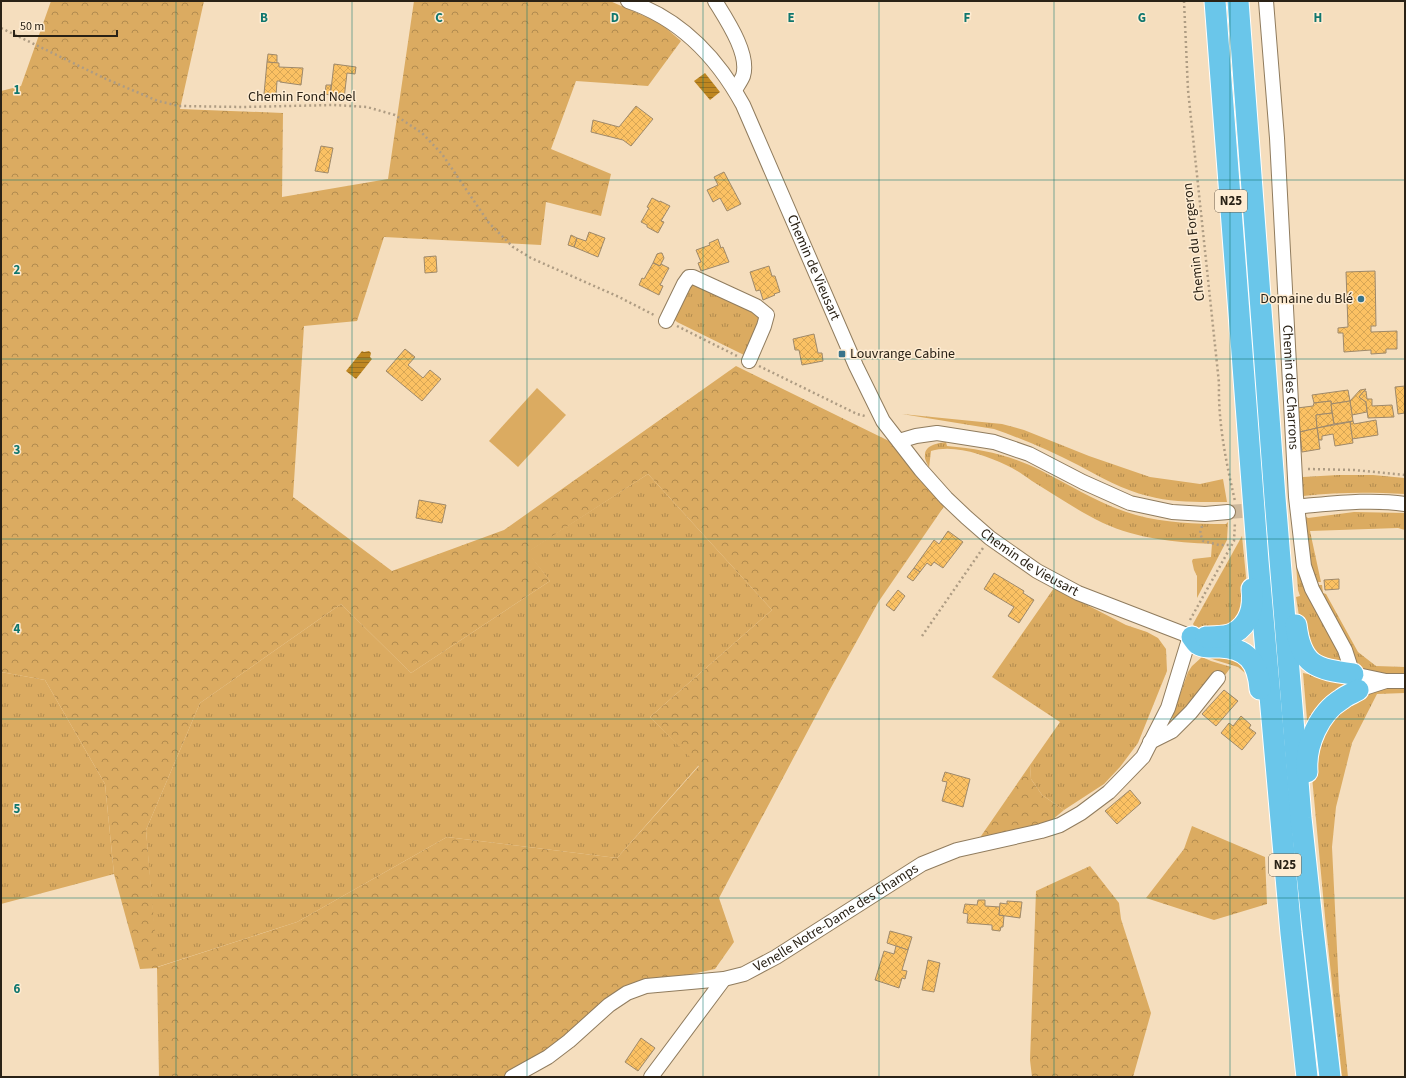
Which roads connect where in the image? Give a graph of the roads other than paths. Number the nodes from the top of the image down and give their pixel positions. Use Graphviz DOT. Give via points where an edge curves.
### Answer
graph roads {
  1 [pos="628,1"];
  2 [pos="715,1"];
  3 [pos="1215,1"];
  4 [pos="1238,1"];
  5 [pos="1266,1"];
  6 [pos="735,90"];
  7 [pos="666,321"];
  8 [pos="749,361"];
  9 [pos="899,441"];
  10 [pos="1405,504"];
  11 [pos="1304,506"];
  12 [pos="1228,512"];
  13 [pos="1258,561"];
  14 [pos="1284,600"];
  15 [pos="1188,635"];
  16 [pos="1218,678"];
  17 [pos="1405,681"];
  18 [pos="1356,682"];
  19 [pos="1274,731"];
  20 [pos="1150,742"];
  21 [pos="1302,818"];
  22 [pos="724,978"];
  23 [pos="512,1077"];
  24 [pos="651,1077"];
  25 [pos="1307,1077"];
  26 [pos="1330,1077"];
  1 -- 6 [label="street, Chemin de Vieusart" via="663,16 687,33 710,55"];
  2 -- 6 [label="street" via="731,29 744,63 743,76"];
  3 -- 13 [label="highway, N25"];
  4 -- 14 [label="highway, N25"];
  5 -- 18 [label="street, Chemin des Charrons" via="1277,138 1294,471 1304,566 1312,588 1345,650"];
  6 -- 9 [label="street, Chemin de Vieusart" via="856,366 883,421"];
  7 -- 8 [label="street" via="684,284 693,277 756,306 767,315"];
  9 -- 12 [label="street" via="937,433 994,442 1029,454 1130,503 1172,512"];
  9 -- 15 [label="street, Chemin de Vieusart" via="946,498 990,538 1037,571 1078,593"];
  10 -- 11 [label="street" via="1356,502"];
  13 -- 15 [label="highway" via="1250,567 1252,609 1243,626 1225,636"];
  13 -- 19 [label="highway, N25"];
  14 -- 18 [label="highway" via="1293,604 1297,640 1310,662"];
  14 -- 21 [label="highway, N25"];
  15 -- 19 [label="highway" via="1198,644 1234,648 1250,658 1260,679 1264,724"];
  15 -- 20 [label="street, Venelle Notre-Dame des Champs" via="1168,708"];
  16 -- 20 [label="street" via="1172,731"];
  17 -- 18 [label="street"];
  18 -- 21 [label="highway" via="1328,710 1316,728 1306,765 1310,810"];
  19 -- 25 [label="highway, N25" via="1291,933"];
  20 -- 22 [label="street, Venelle Notre-Dame des Champs" via="1143,757 1109,792 1060,825 957,850 922,864 776,957 744,974"];
  21 -- 26 [label="highway, N25"];
  22 -- 23 [label="street, Venelle Notre-Dame des Champs" via="646,986 627,993 609,1005 570,1041"];
  22 -- 24 [label="street"];
}
